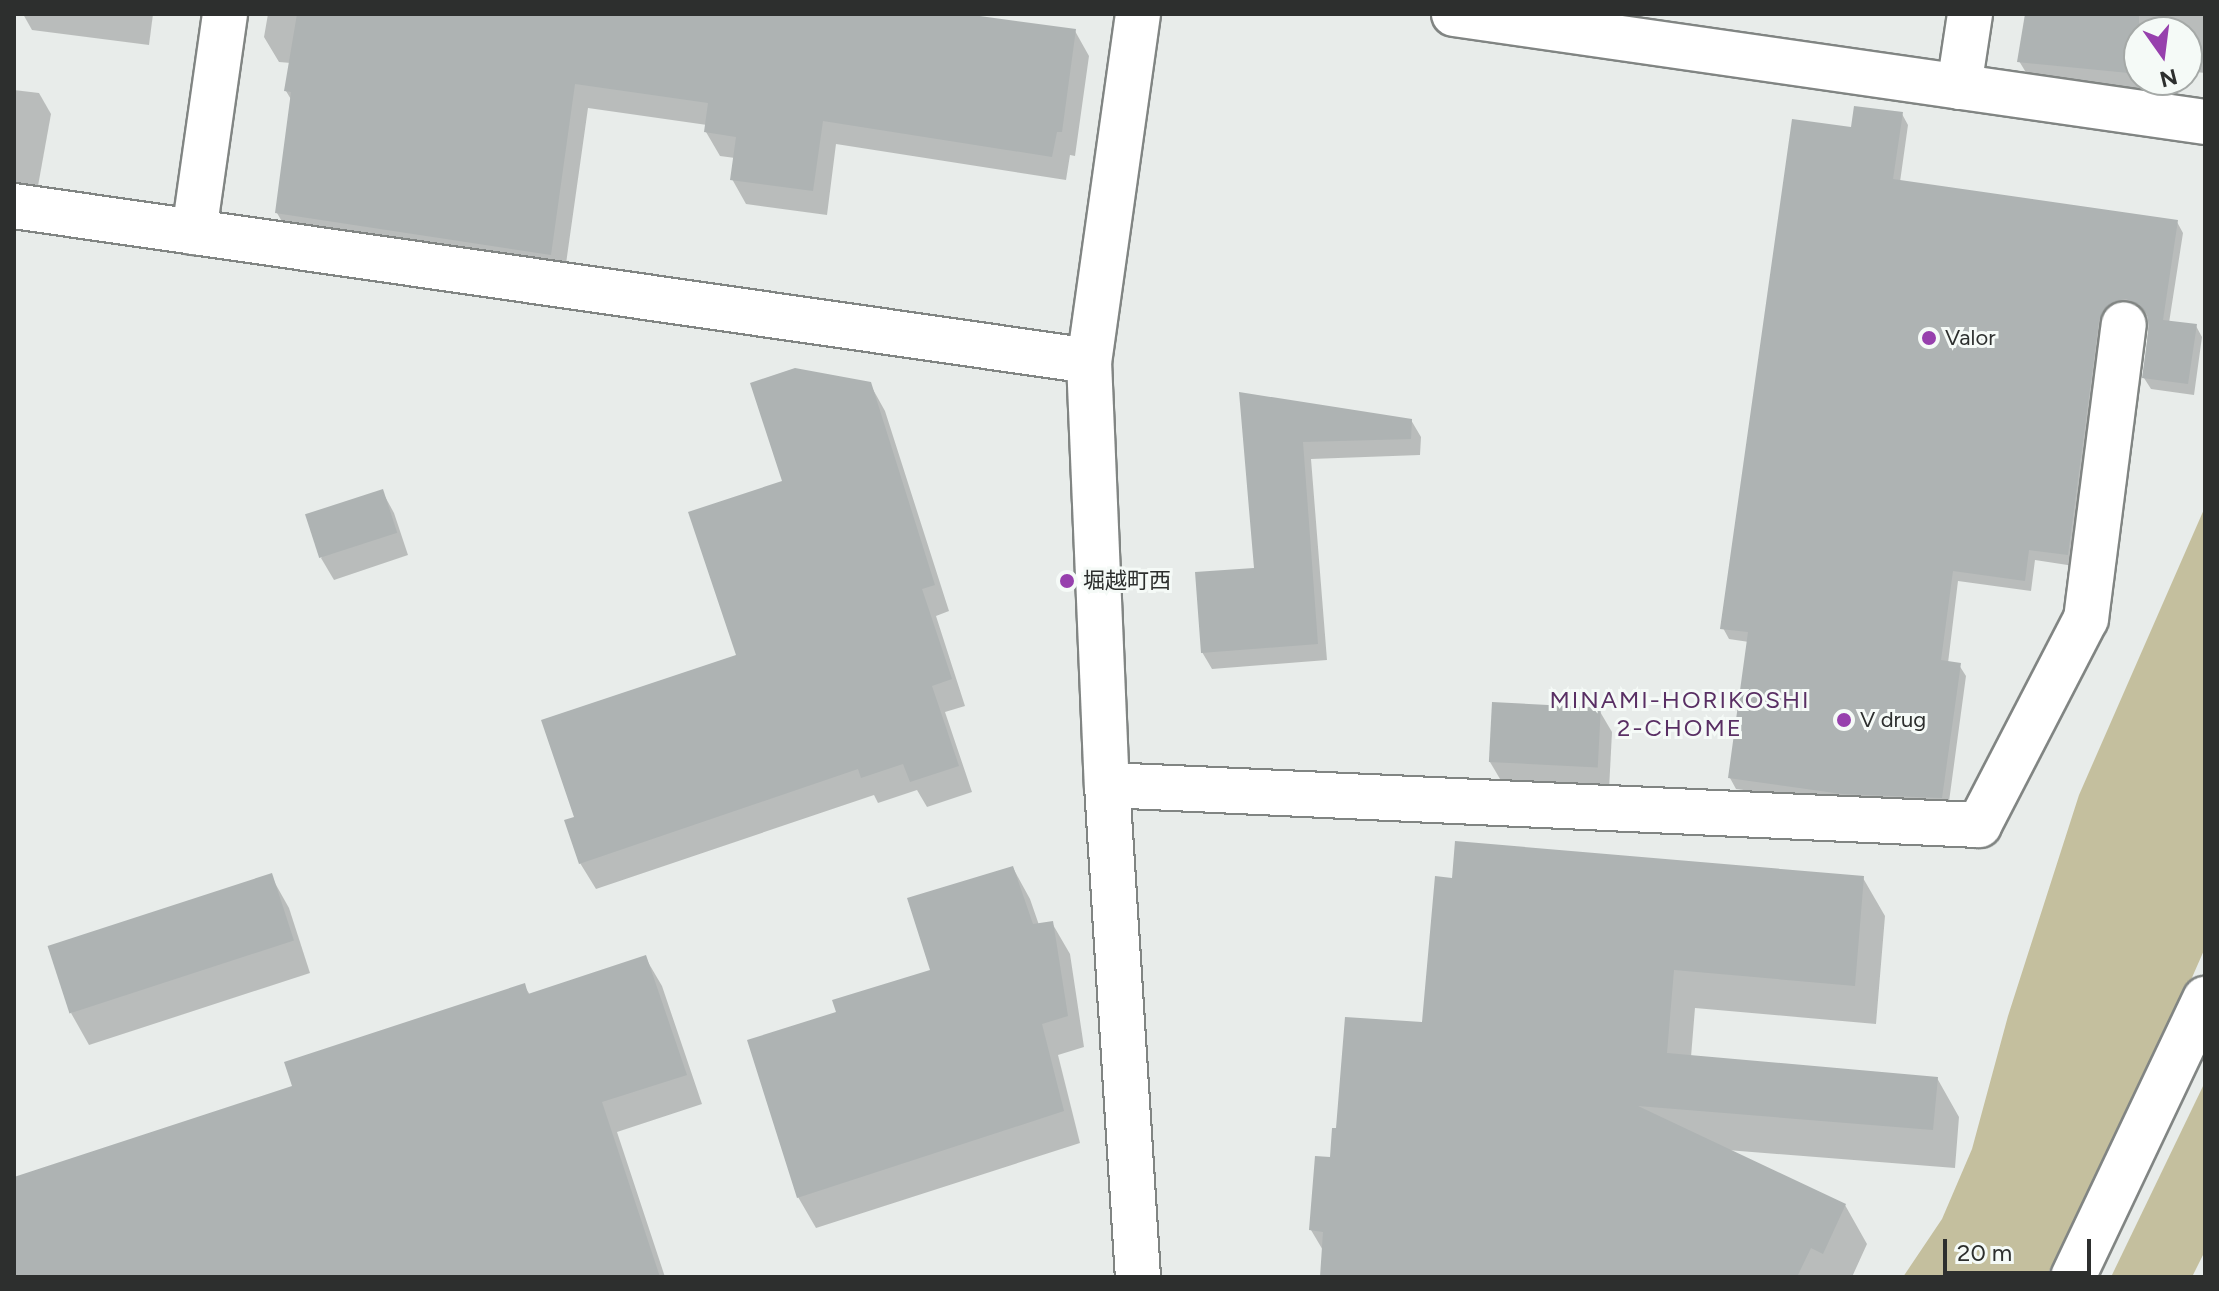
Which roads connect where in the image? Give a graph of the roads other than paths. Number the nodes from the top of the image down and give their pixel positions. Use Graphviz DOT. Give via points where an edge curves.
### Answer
graph roads {
  1 [pos="225,14"];
  2 [pos="1138,14"];
  3 [pos="1454,14"];
  4 [pos="1970,14"];
  5 [pos="1959,87"];
  6 [pos="2205,122"];
  7 [pos="14,206"];
  8 [pos="194,232"];
  9 [pos="2124,324"];
  10 [pos="1089,361"];
  11 [pos="1107,785"];
  12 [pos="2205,999"];
  13 [pos="1138,1277"];
  14 [pos="2073,1277"];
  1 -- 8 [label="street"];
  2 -- 10 [label="street"];
  3 -- 5 [label="street"];
  4 -- 5 [label="street"];
  5 -- 6 [label="street"];
  7 -- 8 [label="street"];
  8 -- 10 [label="street"];
  9 -- 11 [label="street" via="2086,619 1979,825"];
  10 -- 11 [label="street"];
  11 -- 13 [label="street"];
  12 -- 14 [label="street"];
}
